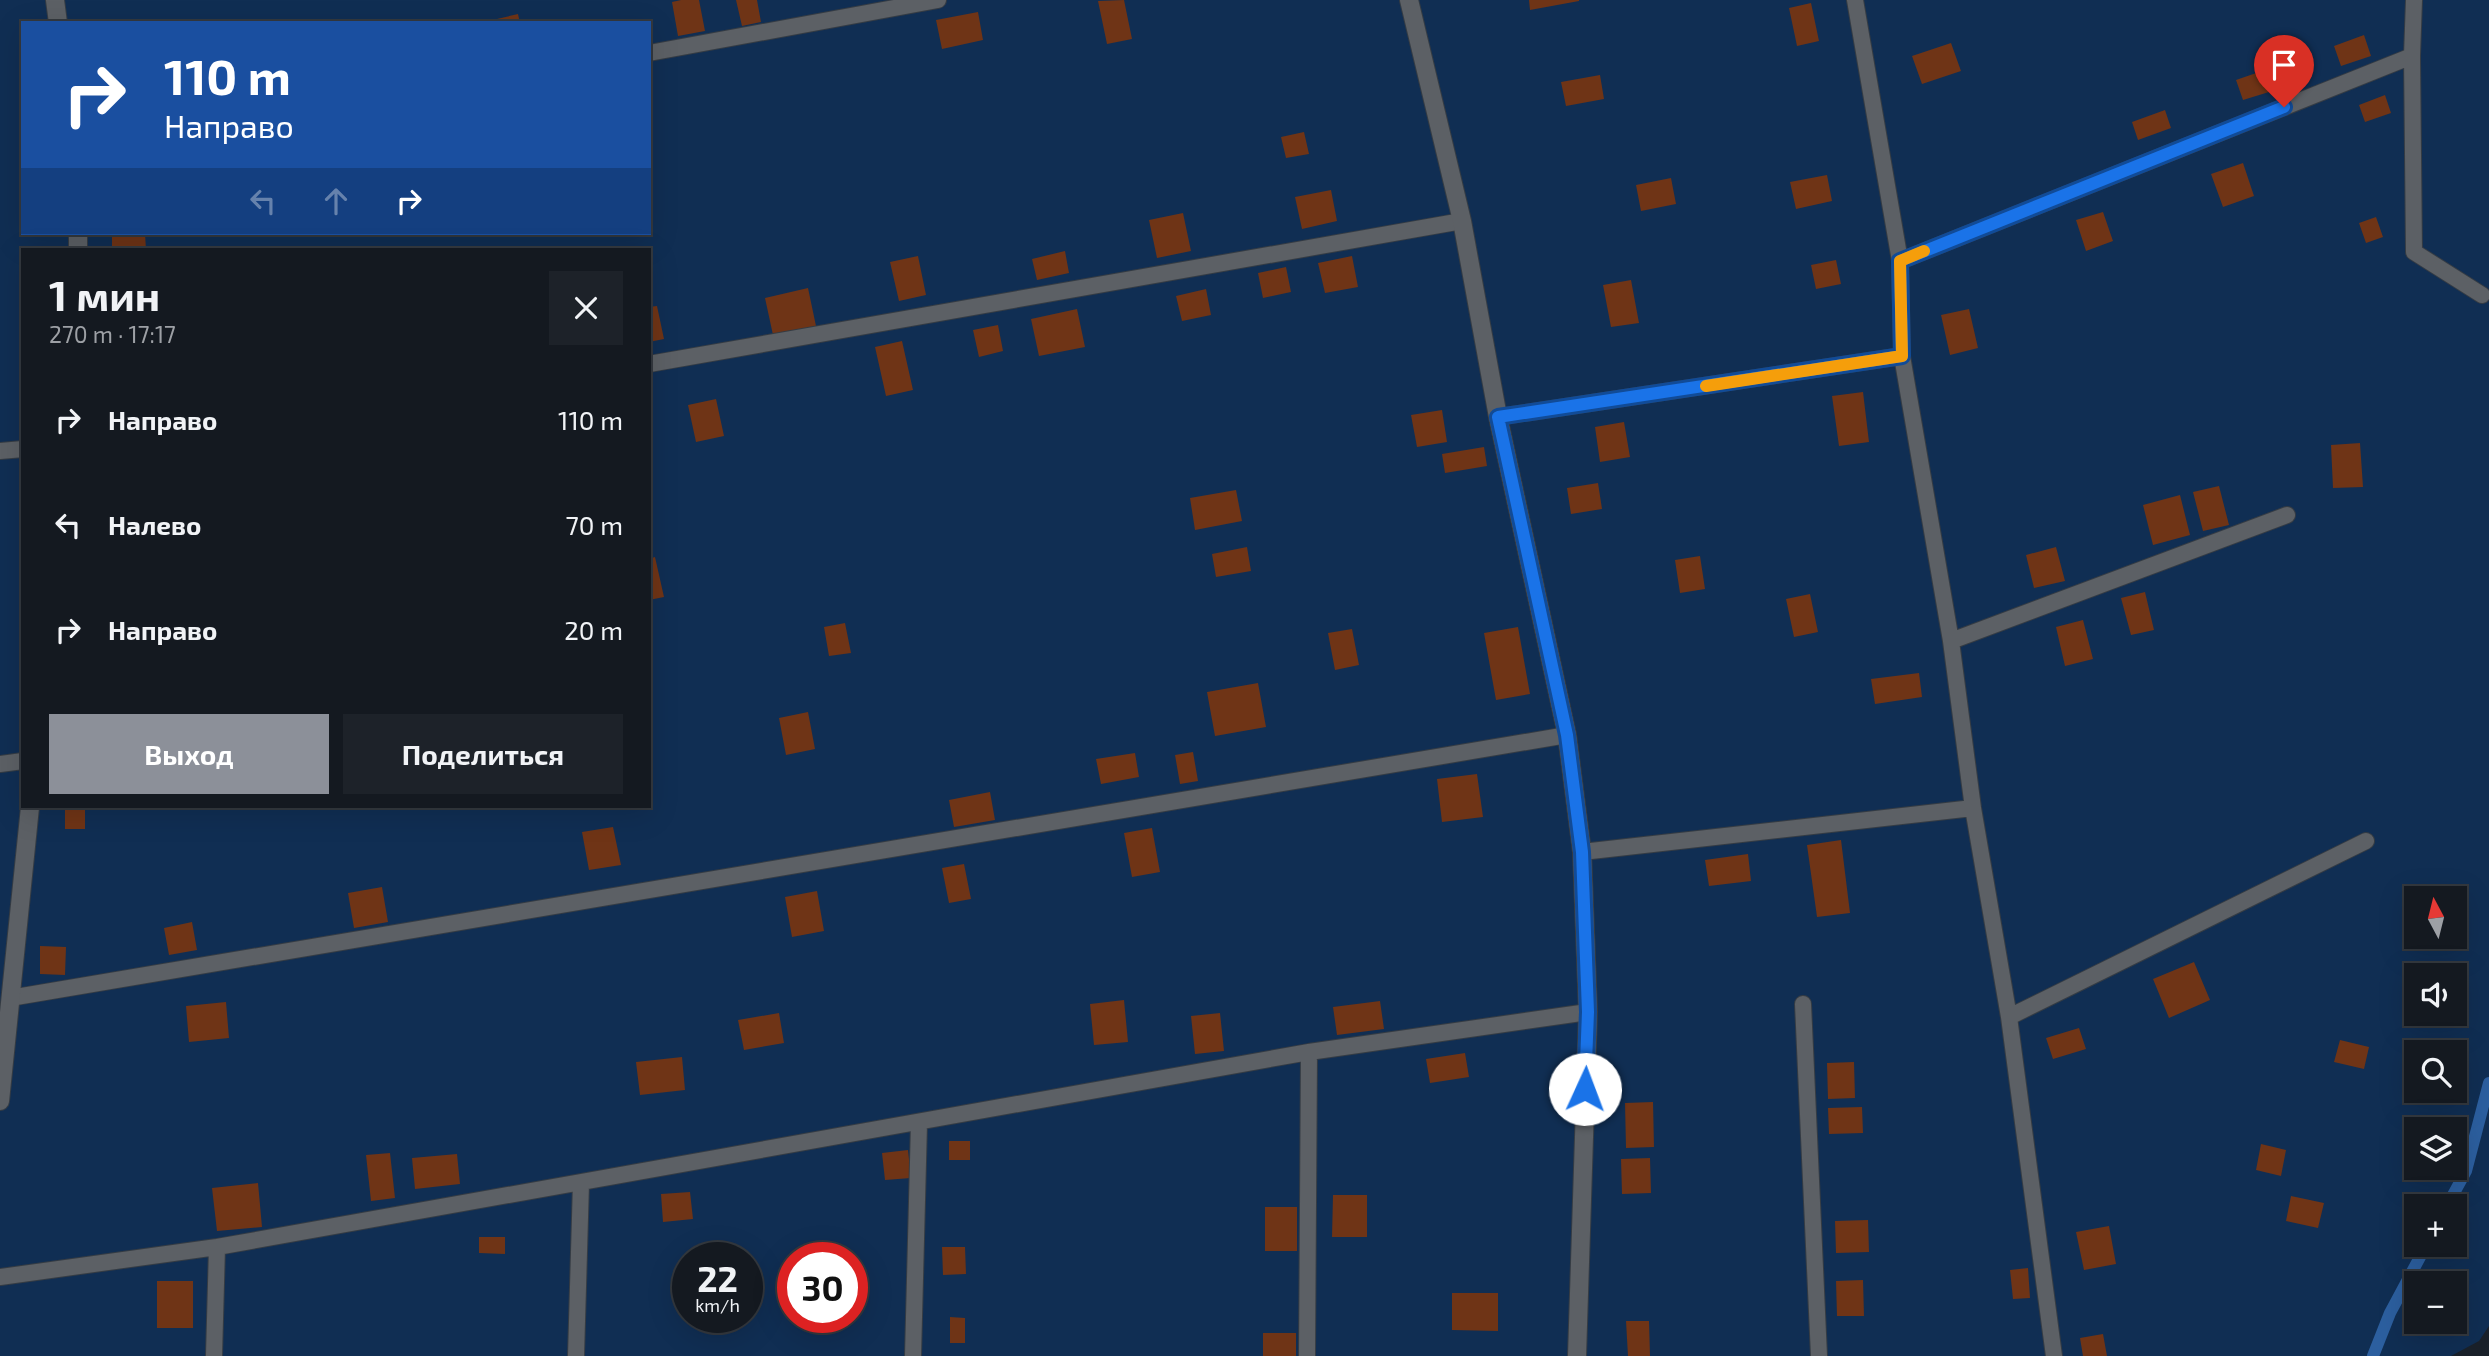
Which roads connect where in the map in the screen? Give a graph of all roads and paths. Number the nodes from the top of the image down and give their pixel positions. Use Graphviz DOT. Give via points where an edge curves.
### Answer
graph roads {
  1 [pos="55,0"];
  2 [pos="938,0"];
  3 [pos="1409,0"];
  4 [pos="1856,0"];
  5 [pos="2414,0"];
  6 [pos="58,21"];
  7 [pos="651,53"];
  8 [pos="2412,56"];
  9 [pos="1462,221"];
  10 [pos="1900,261"];
  11 [pos="2482,295"];
  12 [pos="1902,356"];
  13 [pos="651,364"];
  14 [pos="1498,417"];
  15 [pos="21,449"];
  16 [pos="0,452"];
  17 [pos="2287,515"];
  18 [pos="1951,640"];
  19 [pos="1567,735"];
  20 [pos="21,761"];
  21 [pos="0,764"];
  22 [pos="30,808"];
  23 [pos="1973,808"];
  24 [pos="2365,841"];
  25 [pos="1582,852"];
  26 [pos="10,998"];
  27 [pos="1804,1003"];
  28 [pos="1588,1012"];
  29 [pos="2009,1017"];
  30 [pos="1309,1052"];
  31 [pos="0,1101"];
  32 [pos="919,1124"];
  33 [pos="581,1183"];
  34 [pos="217,1247"];
  35 [pos="0,1277"];
  36 [pos="214,1356"];
  37 [pos="576,1356"];
  38 [pos="913,1356"];
  39 [pos="1307,1356"];
  40 [pos="1577,1356"];
  41 [pos="1819,1356"];
  42 [pos="2054,1356"];
  1 -- 6 [label="street"];
  2 -- 7 [label="lane"];
  3 -- 9 [label="street"];
  4 -- 10 [label="lane"];
  5 -- 8 [label="lane"];
  8 -- 10 [label="lane"];
  8 -- 11 [label="lane" via="2414,252"];
  9 -- 13 [label="lane"];
  9 -- 14 [label="street"];
  10 -- 12 [label="lane"];
  12 -- 14 [label="lane"];
  12 -- 18 [label="lane"];
  14 -- 19 [label="street"];
  15 -- 16 [label="lane"];
  17 -- 18 [label="lane"];
  18 -- 23 [label="lane"];
  19 -- 25 [label="street"];
  19 -- 26 [label="lane"];
  20 -- 21 [label="lane"];
  22 -- 26 [label="street"];
  23 -- 25 [label="lane"];
  23 -- 29 [label="lane"];
  24 -- 29 [label="lane"];
  25 -- 28 [label="street"];
  26 -- 31 [label="street"];
  27 -- 41 [label="lane"];
  28 -- 30 [label="lane"];
  28 -- 40 [label="street"];
  29 -- 42 [label="lane"];
  30 -- 32 [label="lane"];
  30 -- 39 [label="lane"];
  32 -- 33 [label="lane"];
  32 -- 38 [label="lane"];
  33 -- 34 [label="lane"];
  33 -- 37 [label="lane"];
  34 -- 35 [label="lane"];
  34 -- 36 [label="lane"];
}
